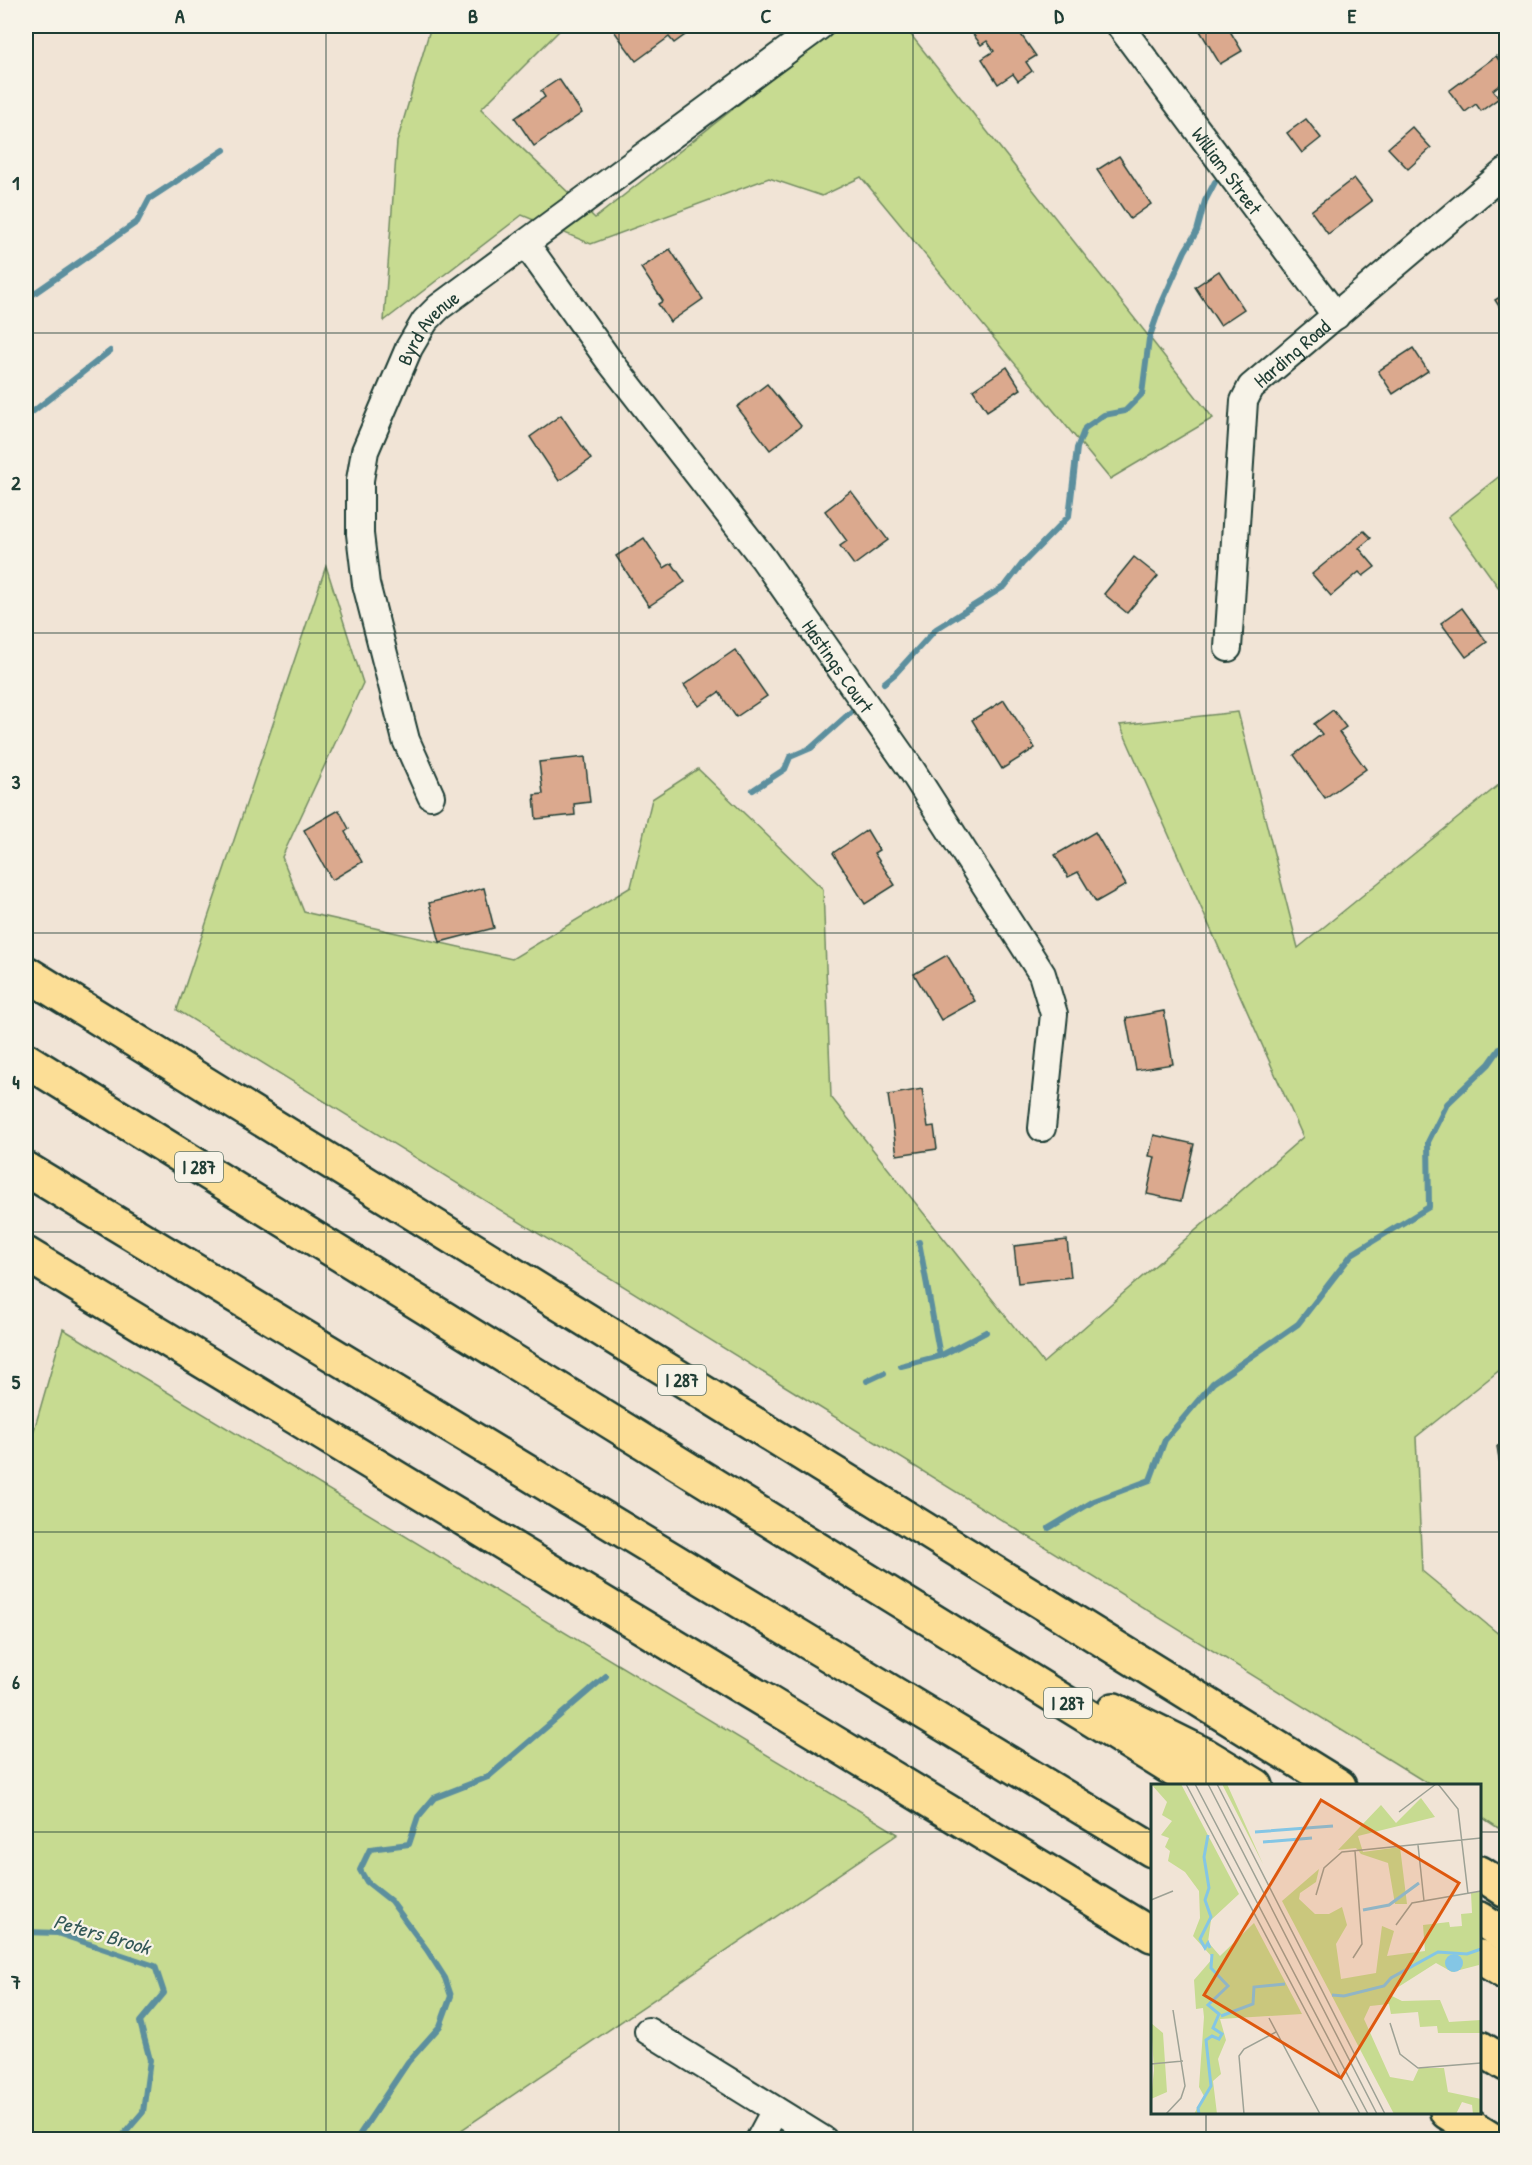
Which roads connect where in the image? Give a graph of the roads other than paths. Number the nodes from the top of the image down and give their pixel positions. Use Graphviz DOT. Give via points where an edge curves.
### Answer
graph roads {
  1 [pos="820,26"];
  2 [pos="1120,26"];
  3 [pos="1506,171"];
  4 [pos="526,244"];
  5 [pos="1336,316"];
  6 [pos="1228,648"];
  7 [pos="431,796"];
  8 [pos="26,974"];
  9 [pos="26,1060"];
  10 [pos="1042,1128"];
  11 [pos="26,1169"];
  12 [pos="26,1254"];
  13 [pos="935,1621"];
  14 [pos="1198,1784"];
  15 [pos="1254,1784"];
  16 [pos="1337,1784"];
  17 [pos="1151,1849"];
  18 [pos="1481,1874"];
  19 [pos="1506,1890"];
  20 [pos="1481,1920"];
  21 [pos="1151,1934"];
  22 [pos="1506,1935"];
  23 [pos="1481,1958"];
  24 [pos="1506,1973"];
  25 [pos="648,2031"];
  26 [pos="1481,2049"];
  27 [pos="1506,2064"];
  28 [pos="776,2110"];
  29 [pos="1450,2114"];
  30 [pos="759,2139"];
  31 [pos="824,2139"];
  32 [pos="1492,2139"];
  1 -- 4 [label="street, Byrd Avenue"];
  2 -- 5 [label="street, William Street"];
  3 -- 5 [label="street, Harding Road"];
  4 -- 7 [label="street, Byrd Avenue" via="439,306 425,321 409,348 365,451 360,480 360,534 366,584 406,740"];
  4 -- 10 [label="street, Hastings Court" via="608,359 763,558 891,740 1042,974 1054,1014"];
  5 -- 6 [label="street, Harding Road" via="1251,387 1244,401"];
  8 -- 16 [label="highway, I 287"];
  9 -- 13 [label="highway, I 287"];
  11 -- 17 [label="highway"];
  12 -- 21 [label="highway"];
  13 -- 14 [label="highway, I 287"];
  13 -- 15 [label="highway" via="1203,1754"];
  18 -- 19 [label="highway"];
  20 -- 22 [label="highway"];
  23 -- 24 [label="highway"];
  25 -- 28 [label="street"];
  26 -- 27 [label="highway"];
  28 -- 30 [label="street"];
  28 -- 31 [label="street"];
  29 -- 32 [label="highway"];
}
